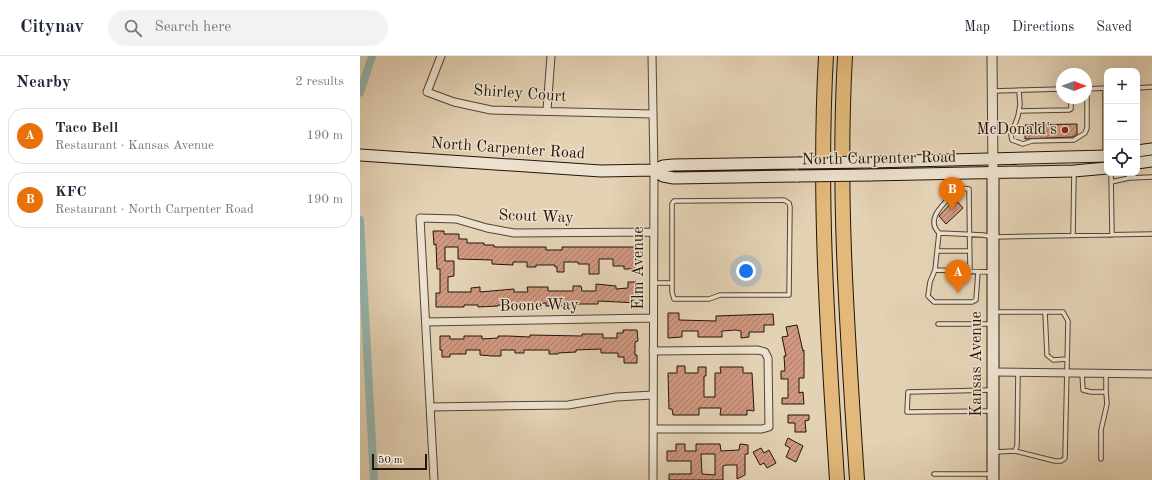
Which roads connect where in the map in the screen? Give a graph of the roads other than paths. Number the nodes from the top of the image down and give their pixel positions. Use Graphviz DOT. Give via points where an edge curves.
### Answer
graph roads {
  1 [pos="441,56"];
  2 [pos="551,56"];
  3 [pos="652,56"];
  4 [pos="826,56"];
  5 [pos="845,56"];
  6 [pos="992,56"];
  7 [pos="1152,87"];
  8 [pos="1104,88"];
  9 [pos="1140,88"];
  10 [pos="1056,89"];
  11 [pos="1092,89"];
  12 [pos="1019,90"];
  13 [pos="992,91"];
  14 [pos="1071,104"];
  15 [pos="1086,104"];
  16 [pos="1106,104"];
  17 [pos="547,110"];
  18 [pos="1019,111"];
  19 [pos="652,114"];
  20 [pos="1106,140"];
  21 [pos="1152,149"];
  22 [pos="1140,151"];
  23 [pos="360,155"];
  24 [pos="1104,156"];
  25 [pos="993,160"];
  26 [pos="1152,160"];
  27 [pos="1140,162"];
  28 [pos="1104,168"];
  29 [pos="654,170"];
  30 [pos="1074,171"];
  31 [pos="993,173"];
  32 [pos="1111,176"];
  33 [pos="1152,177"];
  34 [pos="1129,178"];
  35 [pos="1111,182"];
  36 [pos="654,232"];
  37 [pos="939,233"];
  38 [pos="968,234"];
  39 [pos="1152,234"];
  40 [pos="1072,235"];
  41 [pos="1112,235"];
  42 [pos="993,237"];
  43 [pos="938,251"];
  44 [pos="969,251"];
  45 [pos="935,270"];
  46 [pos="970,272"];
  47 [pos="978,272"];
  48 [pos="993,272"];
  49 [pos="653,283"];
  50 [pos="672,283"];
  51 [pos="993,312"];
  52 [pos="1045,312"];
  53 [pos="653,318"];
  54 [pos="426,322"];
  55 [pos="938,324"];
  56 [pos="993,324"];
  57 [pos="653,351"];
  58 [pos="1067,359"];
  59 [pos="993,372"];
  60 [pos="1018,372"];
  61 [pos="1067,372"];
  62 [pos="1082,372"];
  63 [pos="1106,373"];
  64 [pos="1152,374"];
  65 [pos="993,390"];
  66 [pos="1106,392"];
  67 [pos="653,395"];
  68 [pos="430,407"];
  69 [pos="993,411"];
  70 [pos="653,429"];
  71 [pos="1014,450"];
  72 [pos="993,452"];
  73 [pos="1101,459"];
  74 [pos="934,474"];
  75 [pos="993,477"];
  76 [pos="434,480"];
  77 [pos="653,480"];
  78 [pos="837,480"];
  79 [pos="857,480"];
  1 -- 17 [label="street, Shirley Court" via="427,92 454,102 491,110"];
  2 -- 17 [label="street"];
  3 -- 19 [label="street, Elm Avenue"];
  4 -- 78 [label="highway" via="823,219"];
  5 -- 79 [label="highway" via="842,226"];
  6 -- 13 [label="street, Kansas Avenue"];
  7 -- 9 [label="lane"];
  8 -- 11 [label="lane"];
  10 -- 12 [label="lane"];
  12 -- 13 [label="lane"];
  12 -- 18 [label="lane"];
  13 -- 25 [label="street, Kansas Avenue"];
  14 -- 18 [label="lane" via="1069,110"];
  15 -- 18 [label="lane" via="1086,131 1074,140 1017,143 1012,140 1011,135"];
  16 -- 20 [label="lane"];
  17 -- 19 [label="street, Shirley Court"];
  19 -- 29 [label="street, Elm Avenue"];
  21 -- 22 [label="main road"];
  23 -- 29 [label="main road, North Carpenter Road" via="565,169"];
  24 -- 25 [label="main road, North Carpenter Road"];
  25 -- 29 [label="main road, North Carpenter Road, bridge" via="673,165"];
  25 -- 31 [label="street, Kansas Avenue"];
  26 -- 27 [label="main road"];
  28 -- 30 [label="main road, North Carpenter Road"];
  29 -- 31 [label="main road, North Carpenter Road, bridge" via="663,176 674,178"];
  29 -- 36 [label="street, Elm Avenue"];
  30 -- 31 [label="main road, North Carpenter Road"];
  30 -- 40 [label="lane"];
  31 -- 42 [label="main road, Kansas Avenue"];
  32 -- 35 [label="lane"];
  33 -- 34 [label="lane"];
  34 -- 35 [label="lane"];
  35 -- 41 [label="lane"];
  36 -- 49 [label="street, Elm Avenue"];
  36 -- 54 [label="street, Scout Way" via="514,233 456,219 420,218"];
  37 -- 38 [label="lane"];
  37 -- 38 [label="lane" via="933,222 936,212 961,188 969,189"];
  37 -- 43 [label="lane"];
  38 -- 42 [label="lane"];
  38 -- 44 [label="lane"];
  39 -- 41 [label="lane"];
  40 -- 41 [label="lane"];
  40 -- 42 [label="lane"];
  42 -- 48 [label="main road, Kansas Avenue"];
  43 -- 44 [label="lane"];
  43 -- 45 [label="lane"];
  44 -- 46 [label="lane"];
  45 -- 46 [label="lane"];
  45 -- 47 [label="lane" via="928,296 934,302 967,303 976,300"];
  46 -- 47 [label="lane"];
  47 -- 48 [label="lane"];
  48 -- 51 [label="main road, Kansas Avenue"];
  49 -- 50 [label="lane"];
  49 -- 53 [label="street, Elm Avenue"];
  50 -- 50 [label="lane" via="674,201 784,200 789,203 789,295 720,295 709,299 674,299"];
  51 -- 52 [label="lane"];
  51 -- 56 [label="main road, Kansas Avenue"];
  52 -- 58 [label="lane" via="1047,355 1053,360"];
  52 -- 58 [label="lane" via="1065,314 1068,321"];
  53 -- 54 [label="street, Boone Way"];
  53 -- 57 [label="street, Elm Avenue"];
  54 -- 68 [label="street"];
  55 -- 56 [label="lane"];
  56 -- 59 [label="main road, Kansas Avenue"];
  57 -- 67 [label="street, Elm Avenue"];
  57 -- 70 [label="street" via="765,352 768,358 769,427"];
  58 -- 61 [label="lane"];
  59 -- 60 [label="street"];
  59 -- 65 [label="main road, Kansas Avenue"];
  60 -- 61 [label="street"];
  60 -- 71 [label="lane" via="1018,433 1017,446"];
  61 -- 62 [label="street"];
  61 -- 71 [label="lane" via="1064,460 1055,461"];
  62 -- 63 [label="street"];
  62 -- 66 [label="lane" via="1083,390"];
  63 -- 64 [label="street"];
  63 -- 66 [label="lane"];
  65 -- 69 [label="main road, Kansas Avenue"];
  65 -- 69 [label="lane" via="908,392 907,412"];
  66 -- 73 [label="lane" via="1107,404 1101,430"];
  67 -- 68 [label="street" via="616,397 568,405"];
  67 -- 70 [label="street, Elm Avenue"];
  68 -- 76 [label="street"];
  69 -- 72 [label="main road, Kansas Avenue"];
  70 -- 77 [label="street, Elm Avenue"];
  71 -- 72 [label="lane"];
  72 -- 75 [label="main road, Kansas Avenue"];
  74 -- 75 [label="lane"];
}
